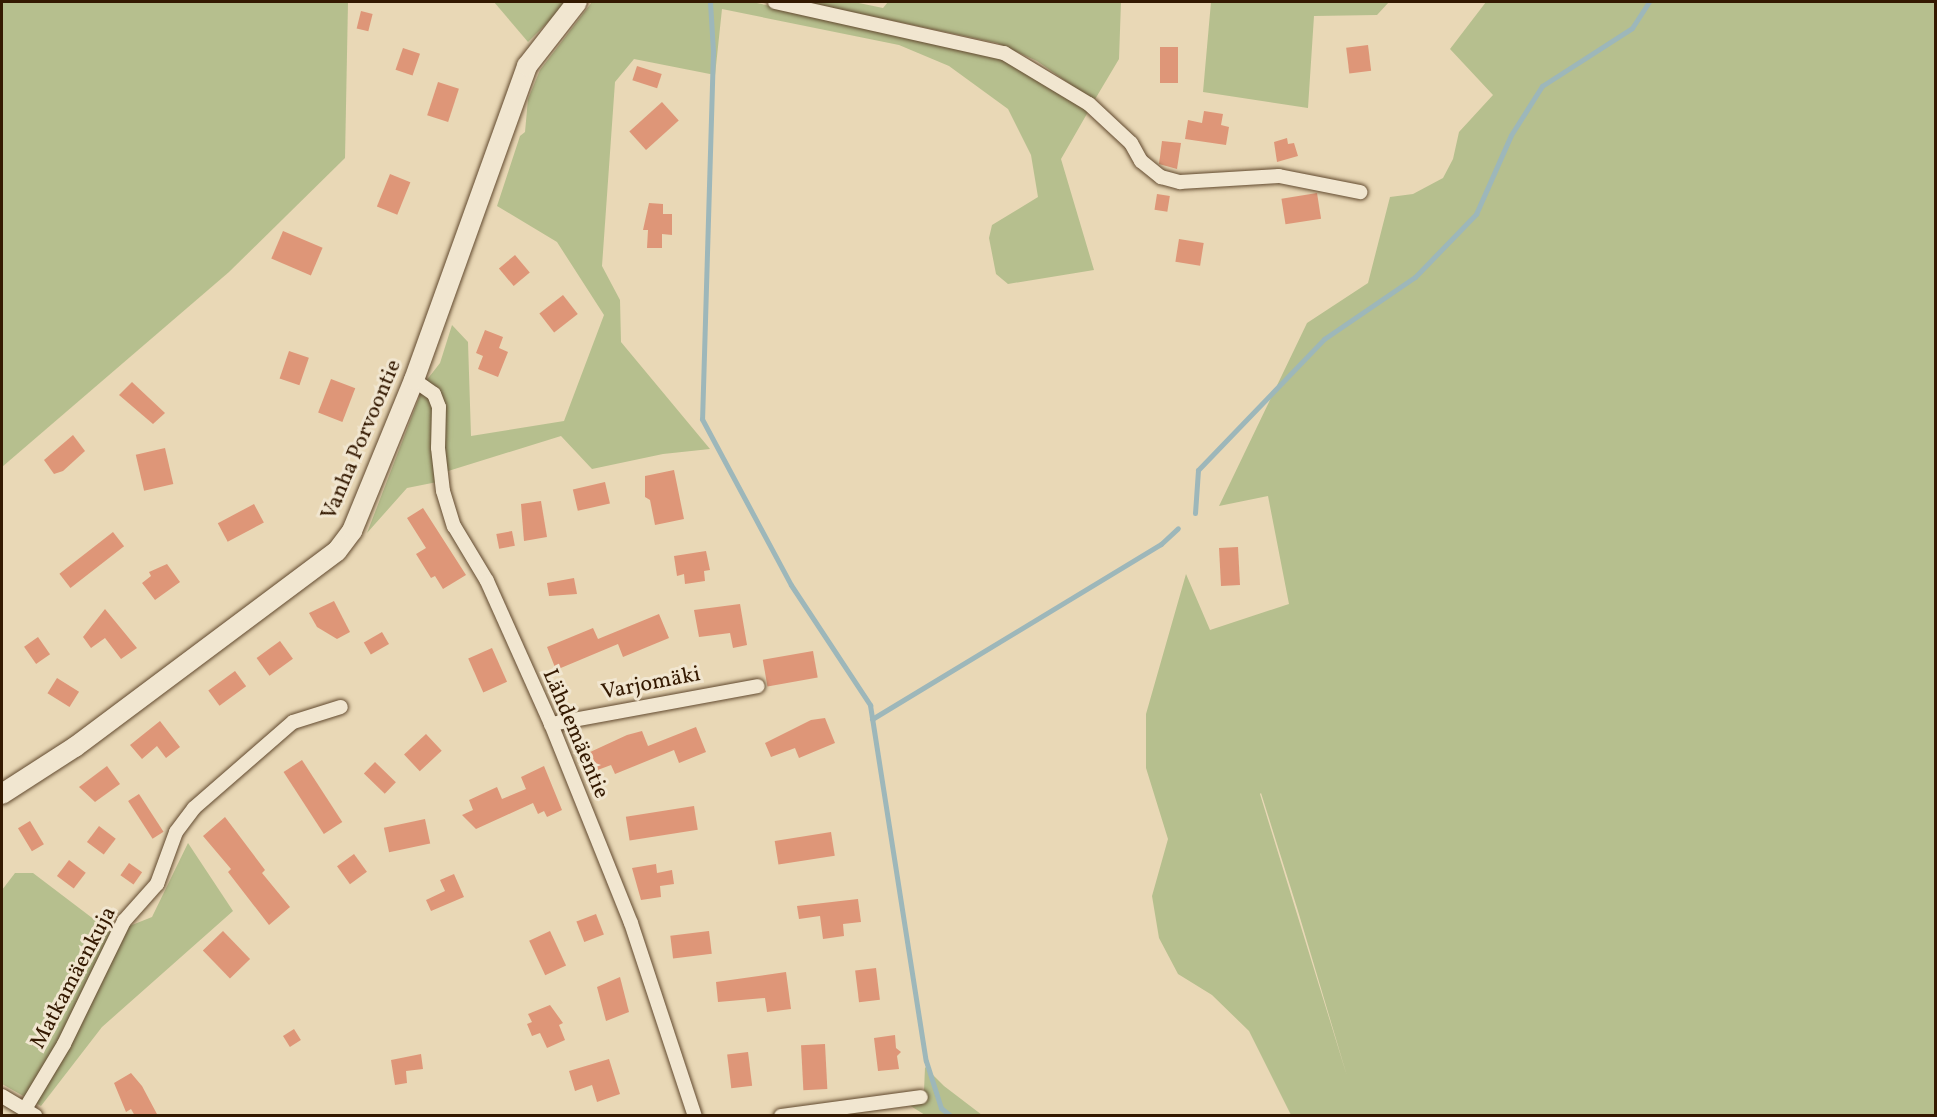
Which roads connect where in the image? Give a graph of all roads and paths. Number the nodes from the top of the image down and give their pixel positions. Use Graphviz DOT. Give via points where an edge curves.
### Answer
graph roads {
  1 [pos="578,2"];
  2 [pos="775,2"];
  3 [pos="1360,192"];
  4 [pos="414,380"];
  5 [pos="758,686"];
  6 [pos="341,707"];
  7 [pos="551,724"];
  8 [pos="2,794"];
  9 [pos="2,1096"];
  10 [pos="921,1096"];
  11 [pos="30,1112"];
  12 [pos="695,1116"];
  13 [pos="781,1116"];
  1 -- 4 [label="street, Vanha Porvoontie" via="527,66"];
  2 -- 3 [label="street" via="1004,53 1089,104 1161,177 1180,182 1279,176"];
  4 -- 7 [label="street, Lähdemäentie" via="434,394 439,407 443,491 454,526 486,581"];
  4 -- 8 [label="street, Vanha Porvoontie" via="352,531 337,551 308,577 174,670 75,747"];
  5 -- 7 [label="street, Varjomäki"];
  6 -- 11 [label="street, Matkamäenkuja" via="293,722 194,808 176,832 157,884 123,921"];
  7 -- 12 [label="street, Lähdemäentie" via="631,923"];
  9 -- 11 [label="street"];
  10 -- 13 [label="street"];
}
